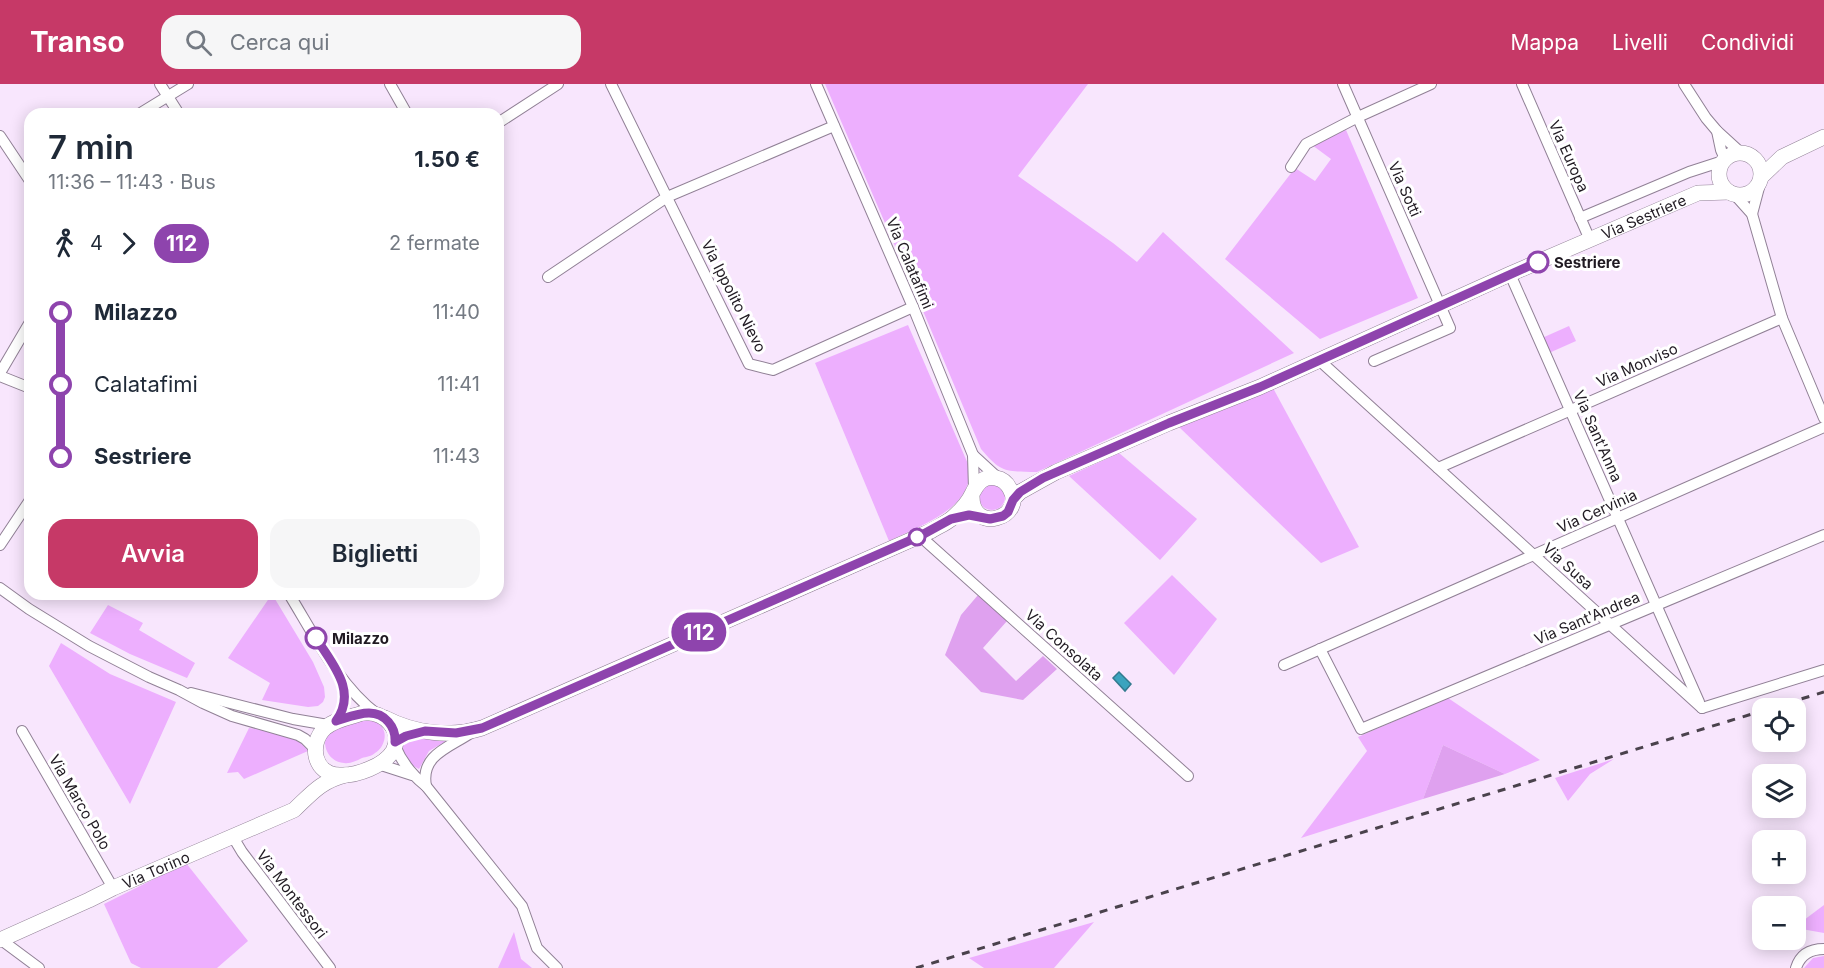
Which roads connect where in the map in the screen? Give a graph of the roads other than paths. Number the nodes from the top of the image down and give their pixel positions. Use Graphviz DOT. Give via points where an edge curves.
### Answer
graph roads {
  1 [pos="160,84"];
  2 [pos="188,84"];
  3 [pos="390,84"];
  4 [pos="558,84"];
  5 [pos="611,84"];
  6 [pos="816,84"];
  7 [pos="1343,84"];
  8 [pos="1431,84"];
  9 [pos="1522,84"];
  10 [pos="1684,84"];
  11 [pos="168,96"];
  12 [pos="149,108"];
  13 [pos="175,108"];
  14 [pos="404,108"];
  15 [pos="1358,117"];
  16 [pos="504,119"];
  17 [pos="834,126"];
  18 [pos="1717,131"];
  19 [pos="0,136"];
  20 [pos="1824,137"];
  21 [pos="1746,154"];
  22 [pos="1782,157"];
  23 [pos="1722,162"];
  24 [pos="1291,167"];
  25 [pos="24,172"];
  26 [pos="1761,179"];
  27 [pos="1698,193"];
  28 [pos="1732,193"];
  29 [pos="668,197"];
  30 [pos="1752,214"];
  31 [pos="1580,218"];
  32 [pos="1590,240"];
  33 [pos="1510,274"];
  34 [pos="548,278"];
  35 [pos="1440,306"];
  36 [pos="913,307"];
  37 [pos="1782,318"];
  38 [pos="24,333"];
  39 [pos="1319,360"];
  40 [pos="1374,361"];
  41 [pos="0,375"];
  42 [pos="24,385"];
  43 [pos="1570,410"];
  44 [pos="1824,418"];
  45 [pos="1824,427"];
  46 [pos="973,455"];
  47 [pos="1438,468"];
  48 [pos="1043,478"];
  49 [pos="1001,480"];
  50 [pos="973,492"];
  51 [pos="1013,500"];
  52 [pos="24,509"];
  53 [pos="983,517"];
  54 [pos="1618,518"];
  55 [pos="951,519"];
  56 [pos="1824,535"];
  57 [pos="920,536"];
  58 [pos="0,545"];
  59 [pos="1533,555"];
  60 [pos="0,588"];
  61 [pos="293,600"];
  62 [pos="1657,605"];
  63 [pos="1610,625"];
  64 [pos="1320,650"];
  65 [pos="1284,665"];
  66 [pos="1824,670"];
  67 [pos="339,674"];
  68 [pos="179,690"];
  69 [pos="1702,708"];
  70 [pos="381,716"];
  71 [pos="332,723"];
  72 [pos="474,730"];
  73 [pos="22,731"];
  74 [pos="425,731"];
  75 [pos="395,744"];
  76 [pos="316,755"];
  77 [pos="378,764"];
  78 [pos="346,775"];
  79 [pos="413,776"];
  80 [pos="1188,776"];
  81 [pos="426,786"];
  82 [pos="308,795"];
  83 [pos="233,837"];
  84 [pos="113,888"];
  85 [pos="0,939"];
  86 [pos="1824,949"];
  87 [pos="1795,966"];
  88 [pos="556,967"];
  89 [pos="39,968"];
  90 [pos="330,968"];
  1 -- 11 [label="street"];
  2 -- 11 [label="street"];
  3 -- 14 [label="street"];
  4 -- 16 [label="street"];
  5 -- 29 [label="street, Via Ippolito Nievo"];
  6 -- 17 [label="street, Via Calatafimi"];
  7 -- 15 [label="street, Via Sotti"];
  8 -- 15 [label="street"];
  9 -- 31 [label="street, Via Europa"];
  10 -- 18 [label="street"];
  11 -- 12 [label="street"];
  11 -- 13 [label="street"];
  15 -- 24 [label="street" via="1305,144"];
  15 -- 35 [label="street, Via Sotti"];
  17 -- 29 [label="street"];
  17 -- 36 [label="street, Via Calatafimi"];
  18 -- 21 [label="street"];
  18 -- 23 [label="street"];
  19 -- 25 [label="street"];
  20 -- 22 [label="main road"];
  21 -- 22 [label="main road"];
  21 -- 23 [label="main road, Via Sestriere" via="1734,153"];
  21 -- 26 [label="main road" via="1760,166"];
  22 -- 26 [label="main road"];
  23 -- 27 [label="main road"];
  23 -- 28 [label="main road" via="1719,179"];
  23 -- 31 [label="street, Via Sestriere"];
  26 -- 28 [label="main road" via="1748,194"];
  26 -- 30 [label="street"];
  27 -- 28 [label="main road"];
  27 -- 32 [label="main road, Via Sestriere"];
  28 -- 30 [label="street"];
  29 -- 34 [label="street"];
  29 -- 36 [label="street, Via Ippolito Nievo" via="749,364 773,370"];
  30 -- 37 [label="street"];
  31 -- 32 [label="street, Via Europa"];
  32 -- 33 [label="main road, Via Sestriere"];
  33 -- 35 [label="main road, Via Sestriere"];
  33 -- 43 [label="street, Via Sant'Anna"];
  35 -- 39 [label="main road, Via Sestriere"];
  35 -- 40 [label="street, Via Sotti" via="1450,328"];
  36 -- 46 [label="street, Via Calatafimi"];
  37 -- 43 [label="street, Via Monviso"];
  37 -- 44 [label="street"];
  38 -- 41 [label="street"];
  39 -- 47 [label="street, Via Susa"];
  39 -- 48 [label="main road, Via Sestriere"];
  41 -- 42 [label="street"];
  43 -- 47 [label="street, Via Monviso"];
  43 -- 54 [label="street, Via Sant'Anna"];
  45 -- 54 [label="street, Via Cervinia"];
  46 -- 49 [label="street, Via Calatafimi"];
  46 -- 50 [label="street, Via Calatafimi"];
  47 -- 59 [label="street, Via Susa"];
  48 -- 49 [label="main road"];
  48 -- 51 [label="main road"];
  49 -- 50 [label="main road" via="983,480"];
  49 -- 51 [label="main road"];
  50 -- 53 [label="main road" via="974,508"];
  50 -- 55 [label="main road"];
  51 -- 53 [label="main road" via="1003,516"];
  52 -- 58 [label="street"];
  53 -- 55 [label="main road"];
  54 -- 59 [label="street, Via Cervinia"];
  54 -- 62 [label="street, Via Sant'Anna"];
  55 -- 57 [label="main road"];
  56 -- 62 [label="street, Via Sant'Andrea"];
  57 -- 72 [label="main road"];
  57 -- 80 [label="street, Via Consolata"];
  59 -- 63 [label="street, Via Susa"];
  59 -- 64 [label="street, Via Cervinia"];
  60 -- 68 [label="street" via="89,646"];
  61 -- 67 [label="street"];
  62 -- 63 [label="street, Via Sant'Andrea"];
  62 -- 69 [label="street, Via Sant'Anna"];
  63 -- 64 [label="street, Via Sant'Andrea" via="1361,729"];
  63 -- 69 [label="street, Via Susa"];
  64 -- 65 [label="street, Via Cervinia"];
  66 -- 69 [label="street"];
  67 -- 70 [label="street"];
  67 -- 71 [label="street" via="345,704"];
  68 -- 71 [label="street" via="293,719"];
  68 -- 76 [label="street" via="231,716 298,735"];
  70 -- 71 [label="main road" via="363,713"];
  70 -- 74 [label="main road"];
  70 -- 75 [label="main road" via="393,727"];
  71 -- 76 [label="main road" via="317,738"];
  72 -- 74 [label="main road"];
  72 -- 81 [label="street" via="435,755 426,771"];
  73 -- 84 [label="street, Via Marco Polo"];
  74 -- 75 [label="main road"];
  75 -- 77 [label="main road"];
  75 -- 79 [label="street" via="402,763"];
  76 -- 78 [label="main road" via="329,772"];
  76 -- 82 [label="main road" via="315,778"];
  77 -- 78 [label="main road"];
  77 -- 79 [label="street"];
  78 -- 82 [label="main road, Via Torino" via="327,781"];
  79 -- 81 [label="street"];
  81 -- 88 [label="street" via="522,906 537,948"];
  82 -- 83 [label="main road, Via Torino" via="294,810"];
  83 -- 84 [label="main road, Via Torino"];
  83 -- 90 [label="street, Via Montessori"];
  84 -- 85 [label="main road, Via Torino"];
  85 -- 89 [label="street"];
  86 -- 87 [label="street" via="1808,952"];
}
